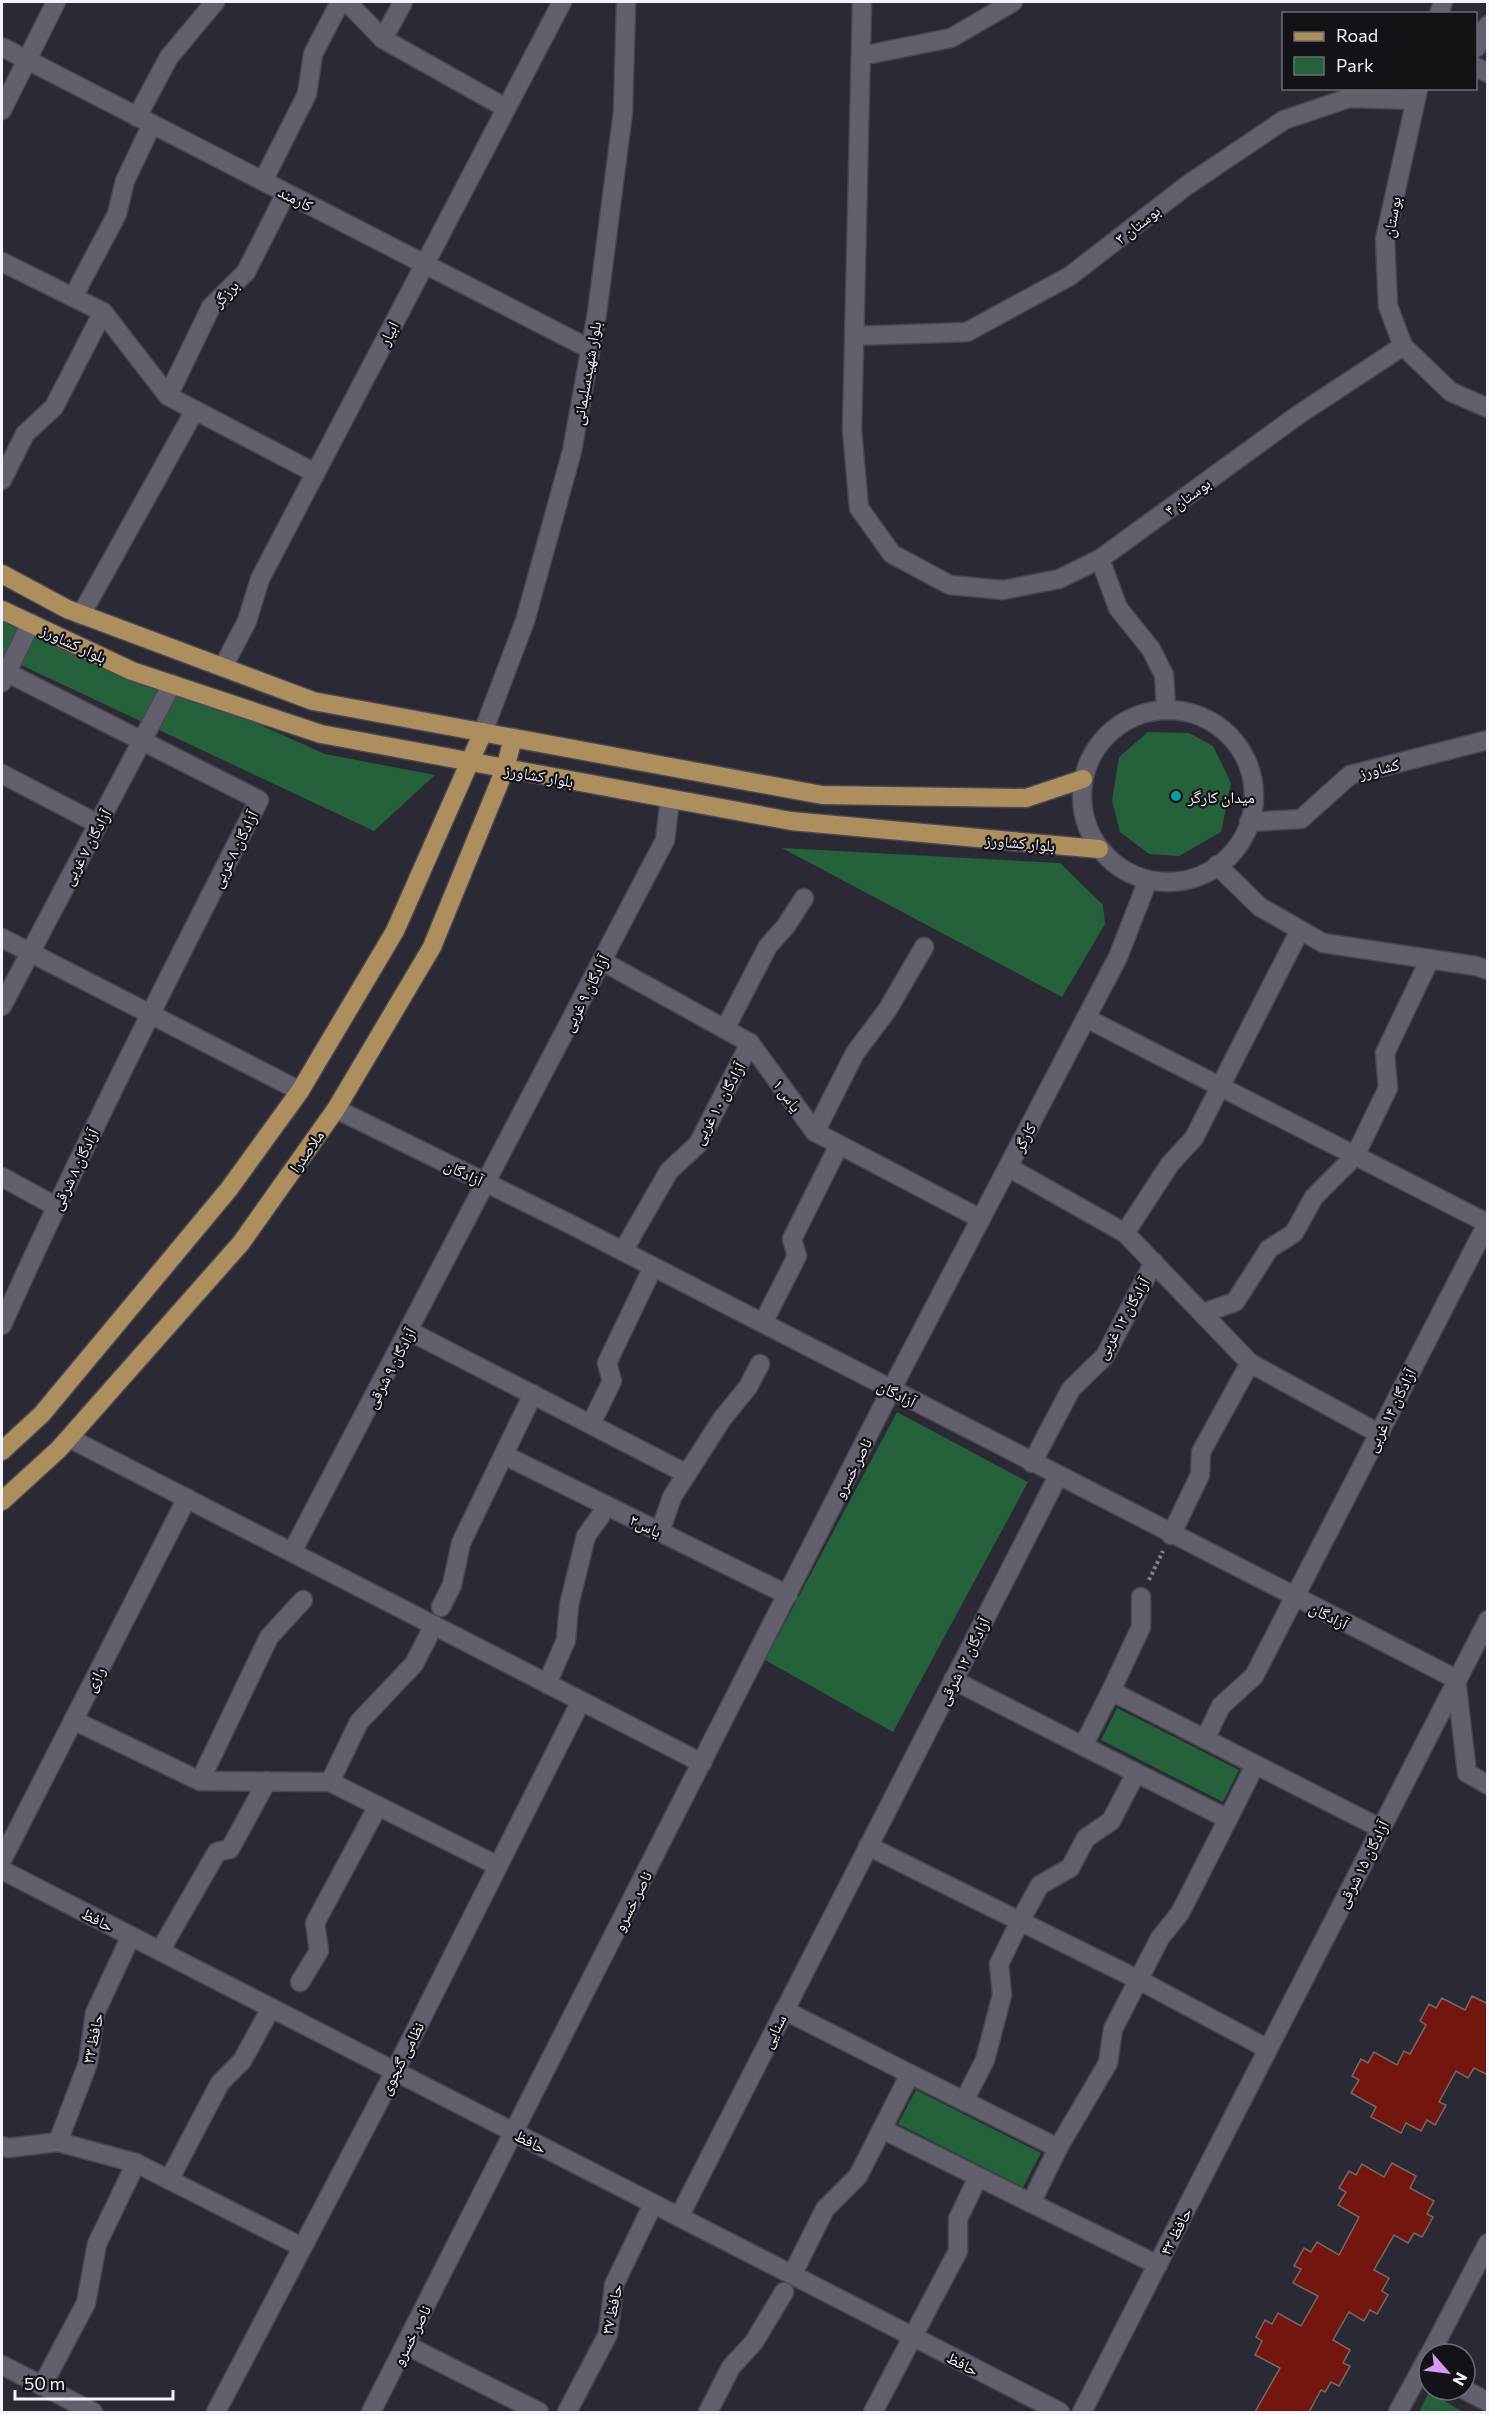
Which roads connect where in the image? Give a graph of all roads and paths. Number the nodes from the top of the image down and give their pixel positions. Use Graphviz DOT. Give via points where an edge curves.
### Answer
graph roads {
  1 [pos="56,2"];
  2 [pos="215,2"];
  3 [pos="340,2"];
  4 [pos="347,2"];
  5 [pos="403,2"];
  6 [pos="562,2"];
  7 [pos="626,2"];
  8 [pos="862,2"];
  9 [pos="1013,2"];
  10 [pos="1488,25"];
  11 [pos="383,39"];
  12 [pos="1477,46"];
  13 [pos="2,47"];
  14 [pos="861,56"];
  15 [pos="27,60"];
  16 [pos="1416,94"];
  17 [pos="506,108"];
  18 [pos="2,110"];
  19 [pos="145,120"];
  20 [pos="263,181"];
  21 [pos="286,193"];
  22 [pos="2,262"];
  23 [pos="424,264"];
  24 [pos="73,297"];
  25 [pos="103,312"];
  26 [pos="855,336"];
  27 [pos="1403,346"];
  28 [pos="590,349"];
  29 [pos="168,396"];
  30 [pos="1488,408"];
  31 [pos="195,410"];
  32 [pos="315,473"];
  33 [pos="2,480"];
  34 [pos="1100,559"];
  35 [pos="2,574"];
  36 [pos="2,609"];
  37 [pos="81,615"];
  38 [pos="31,623"];
  39 [pos="223,668"];
  40 [pos="4,677"];
  41 [pos="172,684"];
  42 [pos="1166,709"];
  43 [pos="483,732"];
  44 [pos="513,738"];
  45 [pos="1488,740"];
  46 [pos="143,742"];
  47 [pos="470,762"];
  48 [pos="504,769"];
  49 [pos="2,774"];
  50 [pos="1083,779"];
  51 [pos="670,799"];
  52 [pos="1249,822"];
  53 [pos="98,824"];
  54 [pos="1099,849"];
  55 [pos="1217,866"];
  56 [pos="1148,880"];
  57 [pos="804,897"];
  58 [pos="1300,930"];
  59 [pos="2,938"];
  60 [pos="924,947"];
  61 [pos="29,952"];
  62 [pos="1430,959"];
  63 [pos="602,961"];
  64 [pos="1488,970"];
  65 [pos="2,1006"];
  66 [pos="149,1014"];
  67 [pos="1086,1018"];
  68 [pos="725,1029"];
  69 [pos="750,1043"];
  70 [pos="1221,1087"];
  71 [pos="300,1091"];
  72 [pos="336,1109"];
  73 [pos="815,1132"];
  74 [pos="838,1144"];
  75 [pos="1355,1156"];
  76 [pos="1008,1167"];
  77 [pos="2,1177"];
  78 [pos="487,1183"];
  79 [pos="56,1206"];
  80 [pos="981,1220"];
  81 [pos="1487,1223"];
  82 [pos="1125,1233"];
  83 [pos="623,1251"];
  84 [pos="1154,1262"];
  85 [pos="653,1267"];
  86 [pos="1203,1313"];
  87 [pos="763,1323"];
  88 [pos="2,1325"];
  89 [pos="409,1331"];
  90 [pos="1250,1363"];
  91 [pos="760,1364"];
  92 [pos="891,1390"];
  93 [pos="533,1394"];
  94 [pos="591,1424"];
  95 [pos="1378,1432"];
  96 [pos="69,1438"];
  97 [pos="2,1451"];
  98 [pos="504,1455"];
  99 [pos="1032,1463"];
  100 [pos="687,1474"];
  101 [pos="1058,1476"];
  102 [pos="187,1498"];
  103 [pos="2,1501"];
  104 [pos="600,1515"];
  105 [pos="660,1532"];
  106 [pos="1171,1535"];
  107 [pos="292,1552"];
  108 [pos="788,1595"];
  109 [pos="1141,1597"];
  110 [pos="1294,1598"];
  111 [pos="303,1600"];
  112 [pos="441,1607"];
  113 [pos="1488,1620"];
  114 [pos="434,1625"];
  115 [pos="953,1680"];
  116 [pos="1456,1680"];
  117 [pos="547,1684"];
  118 [pos="1111,1691"];
  119 [pos="581,1701"];
  120 [pos="73,1720"];
  121 [pos="1205,1739"];
  122 [pos="1083,1746"];
  123 [pos="702,1763"];
  124 [pos="1256,1765"];
  125 [pos="1136,1773"];
  126 [pos="200,1781"];
  127 [pos="267,1782"];
  128 [pos="330,1782"];
  129 [pos="1488,1785"];
  130 [pos="378,1806"];
  131 [pos="1228,1819"];
  132 [pos="1380,1828"];
  133 [pos="868,1846"];
  134 [pos="2,1860"];
  135 [pos="498,1866"];
  136 [pos="2,1870"];
  137 [pos="1020,1921"];
  138 [pos="132,1936"];
  139 [pos="160,1951"];
  140 [pos="1140,1980"];
  141 [pos="300,1983"];
  142 [pos="271,2008"];
  143 [pos="784,2010"];
  144 [pos="1268,2049"];
  145 [pos="394,2071"];
  146 [pos="910,2074"];
  147 [pos="964,2101"];
  148 [pos="882,2129"];
  149 [pos="514,2133"];
  150 [pos="58,2142"];
  151 [pos="1058,2148"];
  152 [pos="4,2151"];
  153 [pos="136,2163"];
  154 [pos="978,2177"];
  155 [pos="169,2180"];
  156 [pos="1031,2203"];
  157 [pos="653,2204"];
  158 [pos="678,2217"];
  159 [pos="1488,2243"];
  160 [pos="302,2247"];
  161 [pos="1158,2265"];
  162 [pos="792,2275"];
  163 [pos="784,2292"];
  164 [pos="913,2337"];
  165 [pos="1438,2342"];
  166 [pos="406,2345"];
  167 [pos="2,2365"];
  168 [pos="1417,2380"];
  169 [pos="42,2386"];
  170 [pos="531,2411"];
  171 [pos="93,2412"];
  172 [pos="216,2412"];
  173 [pos="371,2412"];
  174 [pos="567,2412"];
  175 [pos="708,2412"];
  176 [pos="873,2412"];
  177 [pos="1060,2412"];
  178 [pos="1082,2412"];
  179 [pos="1398,2412"];
  1 -- 15 [label="street"];
  2 -- 19 [label="street" via="169,57"];
  3 -- 20 [label="street" via="313,54 307,94"];
  4 -- 11 [label="street"];
  5 -- 11 [label="street"];
  6 -- 17 [label="street, ابیار"];
  7 -- 28 [label="street, بلوار شهیدسلیمانی" via="623,112"];
  8 -- 14 [label="street"];
  9 -- 14 [label="street" via="951,38"];
  10 -- 12 [label="street"];
  11 -- 17 [label="street"];
  13 -- 15 [label="street, کارمند"];
  14 -- 26 [label="street"];
  15 -- 18 [label="street"];
  15 -- 19 [label="street, کارمند"];
  16 -- 26 [label="street, بوستان ۳" via="1349,98 1284,120 1186,186 1070,276 967,332"];
  16 -- 27 [label="street, بوستان" via="1385,238 1388,306"];
  17 -- 23 [label="street, ابیار"];
  19 -- 20 [label="street, کارمند"];
  19 -- 24 [label="street" via="117,214"];
  20 -- 21 [label="street, کارمند"];
  21 -- 23 [label="street, کارمند"];
  21 -- 29 [label="street, برزگر" via="246,272 211,308"];
  22 -- 24 [label="street"];
  23 -- 28 [label="street, کارمند"];
  23 -- 32 [label="street, ابیار"];
  24 -- 25 [label="street"];
  25 -- 29 [label="street"];
  25 -- 33 [label="street" via="54,407 25,435"];
  26 -- 34 [label="street, بوستان ۴" via="852,430 859,508 892,554 950,585 1003,590 1059,579"];
  27 -- 30 [label="street" via="1451,392"];
  27 -- 34 [label="street, بوستان ۴" via="1298,415"];
  28 -- 43 [label="street, بلوار شهیدسلیمانی" via="572,451 535,587"];
  29 -- 31 [label="street"];
  31 -- 32 [label="street"];
  31 -- 37 [label="street"];
  32 -- 39 [label="street, ابیار" via="260,579 247,621"];
  34 -- 42 [label="street" via="1118,608 1151,649 1164,675"];
  35 -- 37 [label="main road, بلوار کشاورز"];
  36 -- 38 [label="main road, بلوار کشاورز"];
  37 -- 39 [label="main road, بلوار کشاورز"];
  38 -- 40 [label="street"];
  38 -- 41 [label="main road, بلوار کشاورز" via="132,670"];
  39 -- 43 [label="main road, بلوار کشاورز" via="314,701"];
  40 -- 46 [label="street"];
  41 -- 46 [label="street, آزادگان ۷ غربی"];
  41 -- 47 [label="main road, بلوار کشاورز" via="321,734"];
  42 -- 50 [label="street" via="1138,715 1112,730 1093,752"];
  42 -- 52 [label="street" via="1195,713 1221,727 1240,749 1252,776 1254,805"];
  43 -- 44 [label="main road, بلوار کشاورز"];
  43 -- 47 [label="main road"];
  44 -- 48 [label="main road, ملاصدرا"];
  44 -- 50 [label="main road, بلوار کشاورز" via="822,795 1026,798"];
  45 -- 52 [label="street, کشاورز" via="1350,775 1301,819"];
  46 -- 53 [label="street, آزادگان ۷ غربی"];
  46 -- 66 [label="street, آزادگان ۸ غربی" via="259,800"];
  47 -- 48 [label="main road, بلوار کشاورز"];
  47 -- 71 [label="main road" via="395,931"];
  48 -- 51 [label="main road, بلوار کشاورز"];
  48 -- 72 [label="main road, ملاصدرا" via="432,947"];
  49 -- 53 [label="street"];
  50 -- 54 [label="street" via="1087,828"];
  51 -- 54 [label="main road, بلوار کشاورز" via="791,821"];
  51 -- 63 [label="street, آزادگان ۹ غربی" via="665,840"];
  52 -- 55 [label="street" via="1229,857"];
  53 -- 61 [label="street, آزادگان ۷ غربی"];
  54 -- 56 [label="street" via="1121,869"];
  55 -- 56 [label="street" via="1177,882"];
  55 -- 58 [label="street" via="1260,907"];
  56 -- 67 [label="street, کارگر" via="1118,957"];
  57 -- 68 [label="street" via="768,946"];
  58 -- 62 [label="street" via="1323,943"];
  58 -- 70 [label="street"];
  59 -- 61 [label="street"];
  60 -- 73 [label="street" via="888,1009 855,1053"];
  61 -- 65 [label="street, آزادگان ۷ غربی"];
  61 -- 66 [label="street"];
  62 -- 64 [label="street"];
  62 -- 75 [label="street" via="1385,1053 1388,1088"];
  63 -- 68 [label="street, یاس ۱"];
  63 -- 78 [label="street, آزادگان ۹ غربی"];
  66 -- 71 [label="street"];
  66 -- 79 [label="street, آزادگان ۸ شرقی"];
  67 -- 70 [label="street"];
  67 -- 76 [label="street, کارگر"];
  68 -- 69 [label="street, یاس ۱"];
  69 -- 73 [label="street, یاس ۱"];
  69 -- 83 [label="street, آزادگان ۱۰ غربی" via="698,1144 669,1171"];
  70 -- 75 [label="street"];
  70 -- 82 [label="street" via="1194,1138 1170,1164"];
  71 -- 97 [label="main road" via="229,1189 42,1414"];
  72 -- 78 [label="street, آزادگان"];
  72 -- 96 [label="main road, ملاصدرا" via="241,1243"];
  73 -- 74 [label="street, یاس ۱"];
  74 -- 80 [label="street, یاس ۱"];
  74 -- 87 [label="street" via="792,1239 797,1256"];
  75 -- 81 [label="street"];
  75 -- 86 [label="street" via="1314,1197 1293,1233 1269,1249 1234,1302"];
  76 -- 80 [label="street, کارگر"];
  76 -- 82 [label="street"];
  77 -- 79 [label="street"];
  78 -- 83 [label="street, آزادگان"];
  78 -- 89 [label="street, آزادگان ۹ شرقی"];
  79 -- 88 [label="street, آزادگان ۸ شرقی"];
  80 -- 92 [label="street, کارگر"];
  81 -- 95 [label="street, آزادگان ۱۴ غربی"];
  82 -- 84 [label="street"];
  83 -- 85 [label="street, آزادگان"];
  84 -- 86 [label="street"];
  84 -- 99 [label="street, آزادگان ۱۲ غربی" via="1105,1356 1071,1389"];
  85 -- 87 [label="street, آزادگان"];
  85 -- 94 [label="street" via="607,1363 612,1381"];
  86 -- 90 [label="street"];
  87 -- 92 [label="street, آزادگان"];
  89 -- 93 [label="street"];
  89 -- 107 [label="street, آزادگان ۹ شرقی"];
  90 -- 95 [label="street"];
  90 -- 106 [label="street" via="1201,1452 1200,1474"];
  91 -- 100 [label="street"];
  92 -- 99 [label="street, آزادگان"];
  92 -- 108 [label="street, ناصر خسرو"];
  93 -- 94 [label="street"];
  93 -- 98 [label="street"];
  94 -- 100 [label="street"];
  95 -- 110 [label="street, آزادگان ۱۴ غربی"];
  96 -- 102 [label="street"];
  96 -- 103 [label="main road, ملاصدرا"];
  98 -- 105 [label="street, یاس۲"];
  98 -- 112 [label="street" via="461,1543 452,1585"];
  99 -- 101 [label="street, آزادگان"];
  100 -- 105 [label="street" via="672,1497"];
  101 -- 106 [label="street, آزادگان"];
  101 -- 115 [label="street, آزادگان ۱۲ شرقی"];
  102 -- 107 [label="street"];
  102 -- 120 [label="street, رازی"];
  104 -- 117 [label="street" via="586,1536 569,1605 566,1640"];
  105 -- 108 [label="street, یاس۲"];
  106 -- 109 [label="path"];
  106 -- 110 [label="street, آزادگان"];
  107 -- 114 [label="street"];
  108 -- 123 [label="street, ناصر خسرو"];
  109 -- 118 [label="street" via="1141,1628"];
  110 -- 116 [label="street, آزادگان"];
  110 -- 121 [label="street, آزادگان ۱۴ غربی" via="1254,1676 1221,1706"];
  111 -- 126 [label="street" via="269,1636"];
  113 -- 116 [label="street, آزادگان ۱۵ شرقی"];
  114 -- 117 [label="street"];
  114 -- 128 [label="street" via="414,1664 359,1722"];
  115 -- 122 [label="street"];
  115 -- 133 [label="street, آزادگان ۱۲ شرقی"];
  116 -- 129 [label="street" via="1467,1773"];
  116 -- 132 [label="street, آزادگان ۱۵ شرقی"];
  117 -- 119 [label="street"];
  118 -- 121 [label="street"];
  118 -- 122 [label="street"];
  119 -- 123 [label="street"];
  119 -- 135 [label="street, نظامی گنجوی"];
  120 -- 126 [label="street"];
  120 -- 134 [label="street, رازی"];
  121 -- 124 [label="street"];
  122 -- 125 [label="street"];
  123 -- 149 [label="street, ناصر خسرو"];
  124 -- 131 [label="street"];
  124 -- 132 [label="street"];
  125 -- 131 [label="street"];
  125 -- 137 [label="street" via="1111,1821 1086,1838 1070,1868 1040,1885"];
  126 -- 127 [label="street"];
  127 -- 128 [label="street"];
  127 -- 139 [label="street" via="230,1849 217,1852"];
  128 -- 130 [label="street"];
  130 -- 135 [label="street"];
  130 -- 141 [label="street" via="315,1923 319,1951"];
  131 -- 140 [label="street"];
  132 -- 144 [label="street, آزادگان ۱۵ شرقی"];
  133 -- 137 [label="street"];
  133 -- 143 [label="street, سنایی"];
  135 -- 145 [label="street, نظامی گنجوی"];
  136 -- 138 [label="street, حافظ"];
  137 -- 140 [label="street"];
  137 -- 147 [label="street" via="999,1964 1002,1995 985,2060"];
  138 -- 139 [label="street, حافظ"];
  138 -- 150 [label="street, حافظ ۳۳" via="95,2013 88,2062"];
  139 -- 142 [label="street, حافظ"];
  140 -- 144 [label="street"];
  140 -- 151 [label="street" via="1113,2029 1108,2062"];
  142 -- 145 [label="street, حافظ"];
  142 -- 155 [label="street" via="242,2061 220,2083"];
  143 -- 146 [label="street"];
  143 -- 158 [label="street, سنایی"];
  144 -- 161 [label="street, حافظ ۴۳"];
  145 -- 149 [label="street, حافظ"];
  145 -- 160 [label="street, نظامی گنجوی"];
  146 -- 147 [label="street"];
  146 -- 148 [label="street"];
  147 -- 151 [label="street"];
  148 -- 154 [label="street"];
  148 -- 162 [label="street" via="858,2176 825,2209"];
  149 -- 157 [label="street, حافظ"];
  149 -- 166 [label="street, ناصر خسرو"];
  150 -- 152 [label="street"];
  150 -- 153 [label="street"];
  151 -- 156 [label="street"];
  153 -- 155 [label="street"];
  153 -- 169 [label="street" via="97,2244 86,2303"];
  154 -- 156 [label="street"];
  154 -- 164 [label="street" via="958,2219 958,2251"];
  155 -- 160 [label="street"];
  156 -- 161 [label="street"];
  157 -- 158 [label="street, حافظ"];
  157 -- 174 [label="street, حافظ ۳۷" via="614,2285 608,2334"];
  158 -- 162 [label="street, حافظ"];
  159 -- 165 [label="street"];
  160 -- 172 [label="street, نظامی گنجوی"];
  161 -- 178 [label="street, حافظ ۴۳"];
  162 -- 164 [label="street, حافظ"];
  163 -- 175 [label="street" via="754,2342 731,2367"];
  164 -- 176 [label="street"];
  164 -- 177 [label="street, حافظ"];
  166 -- 170 [label="street"];
  166 -- 173 [label="street, ناصر خسرو"];
  167 -- 169 [label="street"];
  168 -- 179 [label="street"];
  169 -- 171 [label="street"];
}
